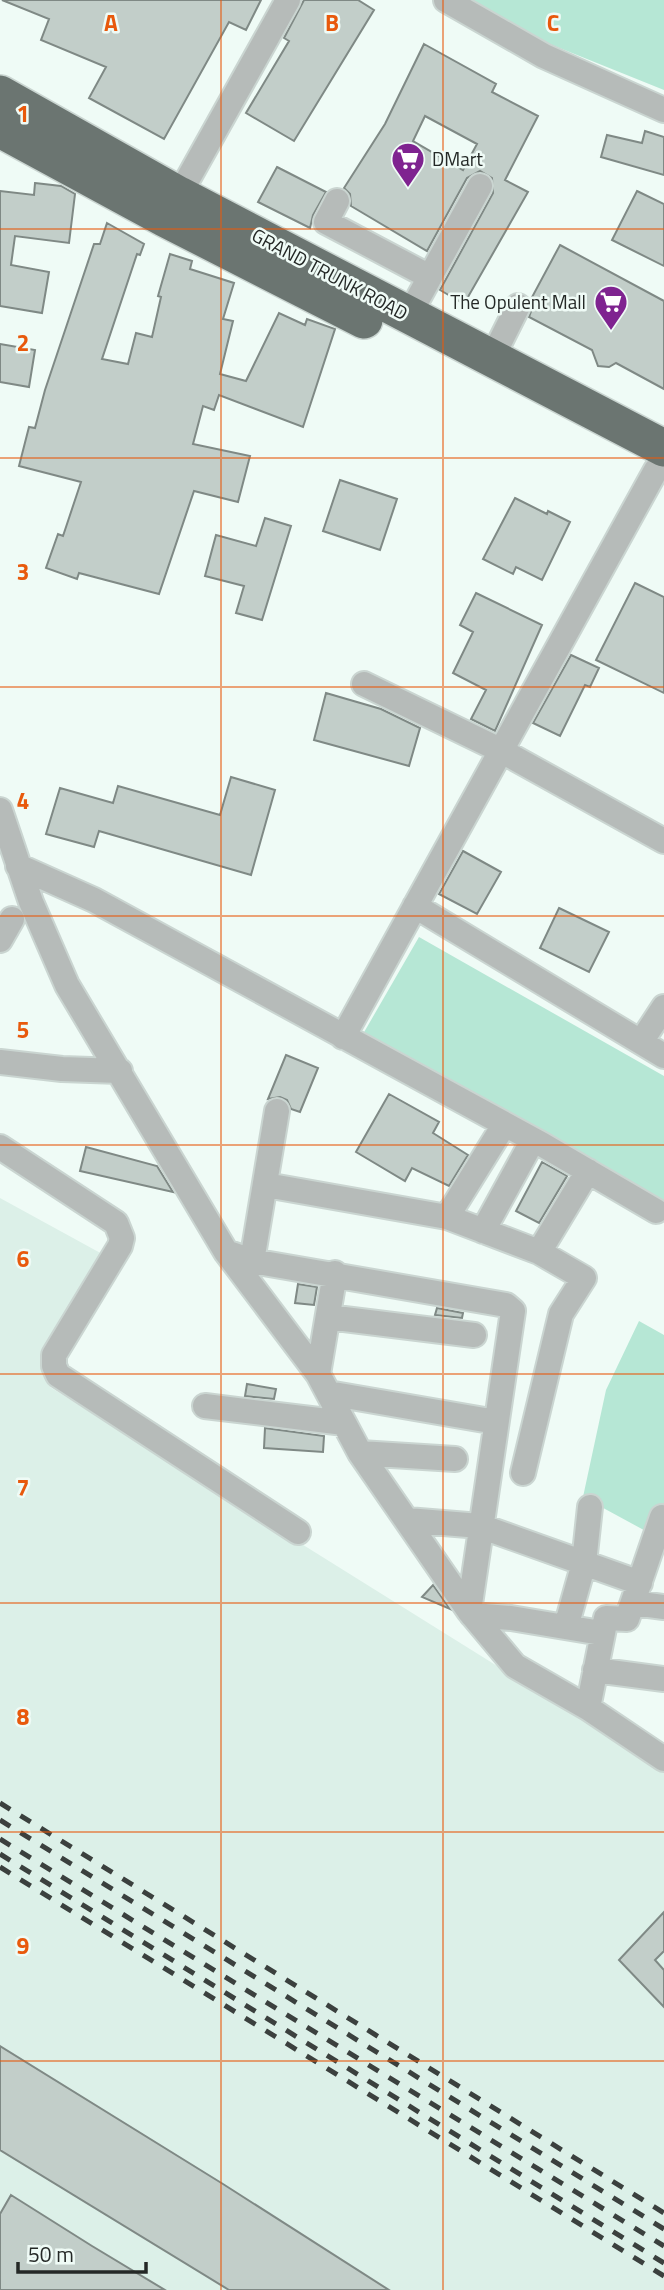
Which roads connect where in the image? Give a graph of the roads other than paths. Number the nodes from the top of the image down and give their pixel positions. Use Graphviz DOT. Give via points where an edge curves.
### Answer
graph roads {
  1 [pos="288,0"];
  2 [pos="455,2"];
  3 [pos="0,94"];
  4 [pos="664,110"];
  5 [pos="0,128"];
  6 [pos="480,186"];
  7 [pos="179,195"];
  8 [pos="337,201"];
  9 [pos="430,277"];
  10 [pos="518,306"];
  11 [pos="409,315"];
  12 [pos="492,358"];
  13 [pos="662,464"];
  14 [pos="364,684"];
  15 [pos="500,750"];
  16 [pos="0,810"];
  17 [pos="664,841"];
  18 [pos="18,866"];
  19 [pos="415,906"];
  20 [pos="664,1007"];
  21 [pos="343,1037"];
  22 [pos="641,1042"];
  23 [pos="664,1056"];
  24 [pos="0,1062"];
  25 [pos="120,1071"];
  26 [pos="277,1111"];
  27 [pos="504,1125"];
  28 [pos="533,1140"];
  29 [pos="0,1147"];
  30 [pos="588,1171"];
  31 [pos="266,1185"];
  32 [pos="656,1211"];
  33 [pos="447,1217"];
  34 [pos="483,1231"];
  35 [pos="226,1252"];
  36 [pos="539,1252"];
  37 [pos="252,1261"];
  38 [pos="335,1273"];
  39 [pos="328,1317"];
  40 [pos="474,1335"];
  41 [pos="323,1383"];
  42 [pos="205,1406"];
  43 [pos="496,1422"];
  44 [pos="344,1423"];
  45 [pos="360,1453"];
  46 [pos="456,1459"];
  47 [pos="523,1473"];
  48 [pos="590,1507"];
  49 [pos="662,1517"];
  50 [pos="407,1520"];
  51 [pos="480,1526"];
  52 [pos="298,1532"];
  53 [pos="584,1563"];
  54 [pos="637,1593"];
  55 [pos="664,1607"];
  56 [pos="471,1613"];
  57 [pos="566,1627"];
  58 [pos="601,1633"];
  59 [pos="595,1670"];
  60 [pos="664,1679"];
  61 [pos="587,1707"];
  62 [pos="664,1759"];
  1 -- 7 [label="street"];
  2 -- 4 [label="street" via="544,56"];
  3 -- 7 [label="highway, GRAND TRUNK ROAD"];
  5 -- 13 [label="highway, GRAND TRUNK ROAD" via="164,218"];
  6 -- 9 [label="street"];
  7 -- 11 [label="highway, GRAND TRUNK ROAD"];
  8 -- 9 [label="street" via="326,222"];
  9 -- 11 [label="street"];
  10 -- 12 [label="street"];
  11 -- 12 [label="highway, GRAND TRUNK ROAD"];
  12 -- 13 [label="highway, GRAND TRUNK ROAD"];
  13 -- 15 [label="street"];
  14 -- 15 [label="street"];
  15 -- 17 [label="street"];
  15 -- 19 [label="street"];
  16 -- 18 [label="street"];
  18 -- 21 [label="street" via="94,900"];
  18 -- 25 [label="street" via="67,985"];
  19 -- 21 [label="street"];
  19 -- 22 [label="street"];
  20 -- 22 [label="street"];
  21 -- 27 [label="street"];
  22 -- 23 [label="street"];
  24 -- 25 [label="street"];
  25 -- 35 [label="street"];
  26 -- 31 [label="street"];
  27 -- 28 [label="street"];
  27 -- 33 [label="street"];
  28 -- 30 [label="street"];
  28 -- 34 [label="street"];
  29 -- 52 [label="street" via="116,1223 120,1231 120,1246 54,1355 58,1375"];
  30 -- 32 [label="street"];
  30 -- 36 [label="street"];
  31 -- 33 [label="street"];
  31 -- 37 [label="street"];
  33 -- 34 [label="street"];
  34 -- 36 [label="street"];
  35 -- 37 [label="street"];
  35 -- 41 [label="street"];
  36 -- 47 [label="street" via="584,1278 561,1314"];
  37 -- 38 [label="street"];
  38 -- 39 [label="street"];
  38 -- 43 [label="street" via="506,1304 513,1311 513,1320"];
  39 -- 40 [label="street"];
  39 -- 41 [label="street"];
  41 -- 43 [label="street"];
  41 -- 44 [label="street"];
  42 -- 44 [label="street"];
  43 -- 51 [label="street"];
  44 -- 45 [label="street"];
  45 -- 46 [label="street"];
  45 -- 50 [label="street"];
  48 -- 53 [label="street"];
  49 -- 54 [label="street"];
  50 -- 51 [label="street"];
  50 -- 56 [label="street"];
  51 -- 53 [label="street"];
  51 -- 56 [label="street"];
  53 -- 54 [label="street"];
  53 -- 57 [label="street"];
  54 -- 55 [label="street"];
  54 -- 58 [label="street" via="627,1619 606,1618"];
  56 -- 57 [label="street"];
  56 -- 61 [label="street" via="506,1659"];
  57 -- 58 [label="street"];
  58 -- 59 [label="street"];
  59 -- 60 [label="street"];
  59 -- 61 [label="street"];
  61 -- 62 [label="street"];
}
